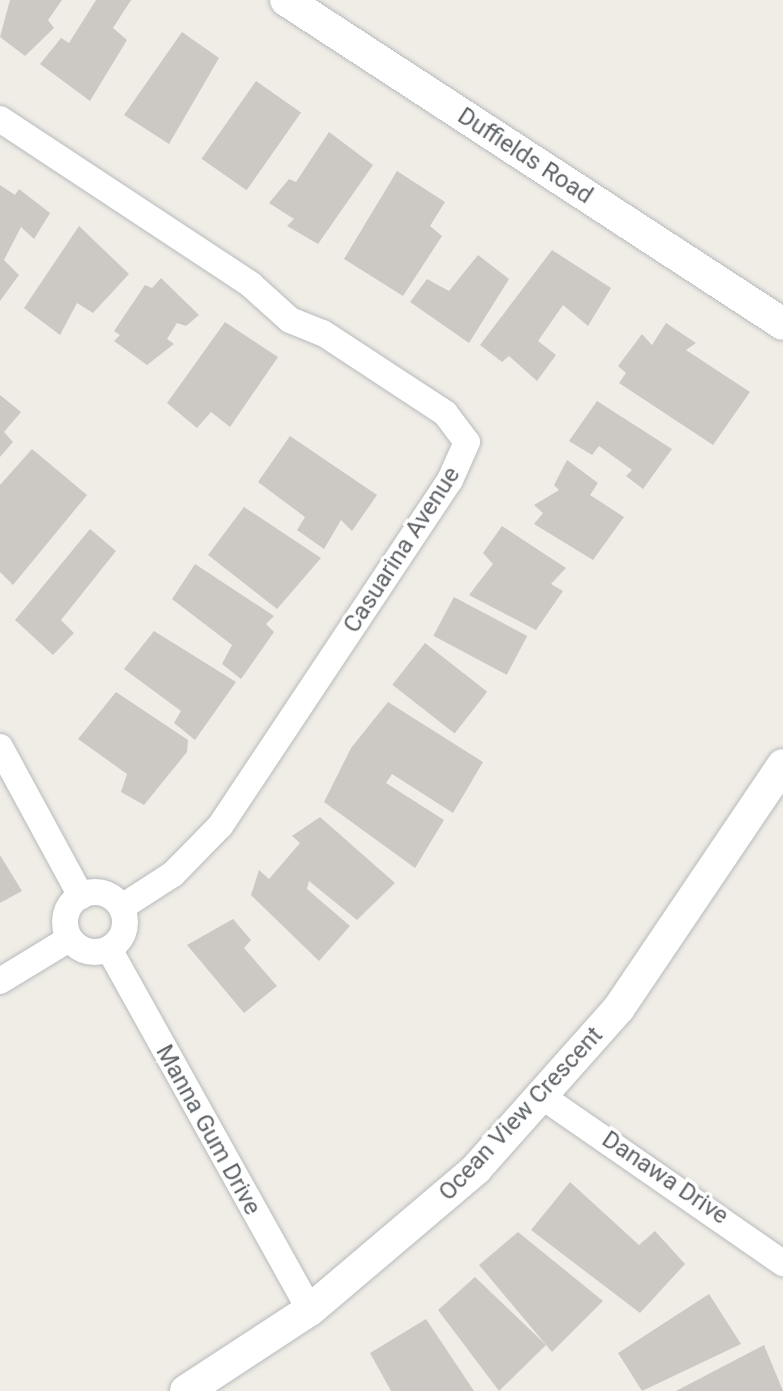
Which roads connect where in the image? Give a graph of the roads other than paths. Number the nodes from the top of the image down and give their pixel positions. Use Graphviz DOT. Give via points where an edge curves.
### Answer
graph roads {
  1 [pos="286,0"];
  2 [pos="0,119"];
  3 [pos="776,322"];
  4 [pos="0,747"];
  5 [pos="783,765"];
  6 [pos="81,896"];
  7 [pos="122,907"];
  8 [pos="69,939"];
  9 [pos="109,949"];
  10 [pos="0,981"];
  11 [pos="543,1097"];
  12 [pos="783,1263"];
  13 [pos="310,1310"];
  14 [pos="186,1391"];
  1 -- 3 [label="street, Duffields Road"];
  2 -- 7 [label="street, Casuarina Avenue" via="250,284 290,320 323,333 445,413 467,442 450,480 220,826 173,874"];
  4 -- 6 [label="street"];
  5 -- 11 [label="street, Ocean View Crescent" via="646,971"];
  6 -- 7 [label="street" via="107,893"];
  6 -- 8 [label="street" via="66,916"];
  7 -- 9 [label="street" via="124,930"];
  8 -- 9 [label="street" via="88,953"];
  8 -- 10 [label="street"];
  9 -- 13 [label="street, Manna Gum Drive"];
  11 -- 12 [label="street, Danawa Drive"];
  11 -- 13 [label="street, Ocean View Crescent" via="466,1179"];
  13 -- 14 [label="street, Ocean View Crescent"];
}
